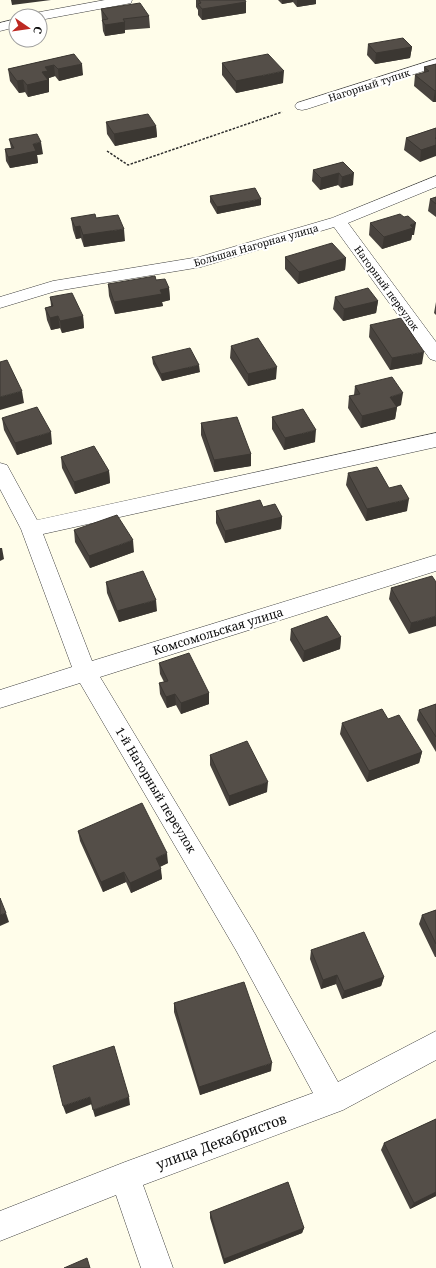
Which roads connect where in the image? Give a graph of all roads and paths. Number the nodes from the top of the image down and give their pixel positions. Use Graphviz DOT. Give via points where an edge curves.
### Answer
graph roads {
  1 [pos="126,0"];
  2 [pos="48,15"];
  3 [pos="436,63"];
  4 [pos="302,106"];
  5 [pos="107,151"];
  6 [pos="436,181"];
  7 [pos="338,221"];
  8 [pos="0,303"];
  9 [pos="436,355"];
  10 [pos="436,440"];
  11 [pos="0,470"];
  12 [pos="31,528"];
  13 [pos="436,563"];
  14 [pos="85,672"];
  15 [pos="0,699"];
  16 [pos="436,1045"];
  17 [pos="333,1100"];
  18 [pos="125,1177"];
  19 [pos="0,1226"];
  20 [pos="157,1268"];
  1 -- 2 [label="street"];
  3 -- 4 [label="street, Нагорный тупик"];
  4 -- 5 [label="path" via="128,165"];
  6 -- 7 [label="street, Большая Нагорная улица"];
  7 -- 8 [label="street, Большая Нагорная улица" via="201,262 53,286"];
  7 -- 9 [label="street, Нагорный переулок"];
  10 -- 12 [label="street"];
  11 -- 12 [label="street, 1-й Нагорный переулок"];
  12 -- 14 [label="street, 1-й Нагорный переулок"];
  13 -- 14 [label="street, Комсомольская улица"];
  14 -- 15 [label="street, Комсомольская улица"];
  14 -- 17 [label="street, 1-й Нагорный переулок" via="242,936"];
  16 -- 17 [label="street, улица Декабристов"];
  17 -- 18 [label="street, улица Декабристов"];
  18 -- 19 [label="street, улица Декабристов"];
  18 -- 20 [label="street"];
}
